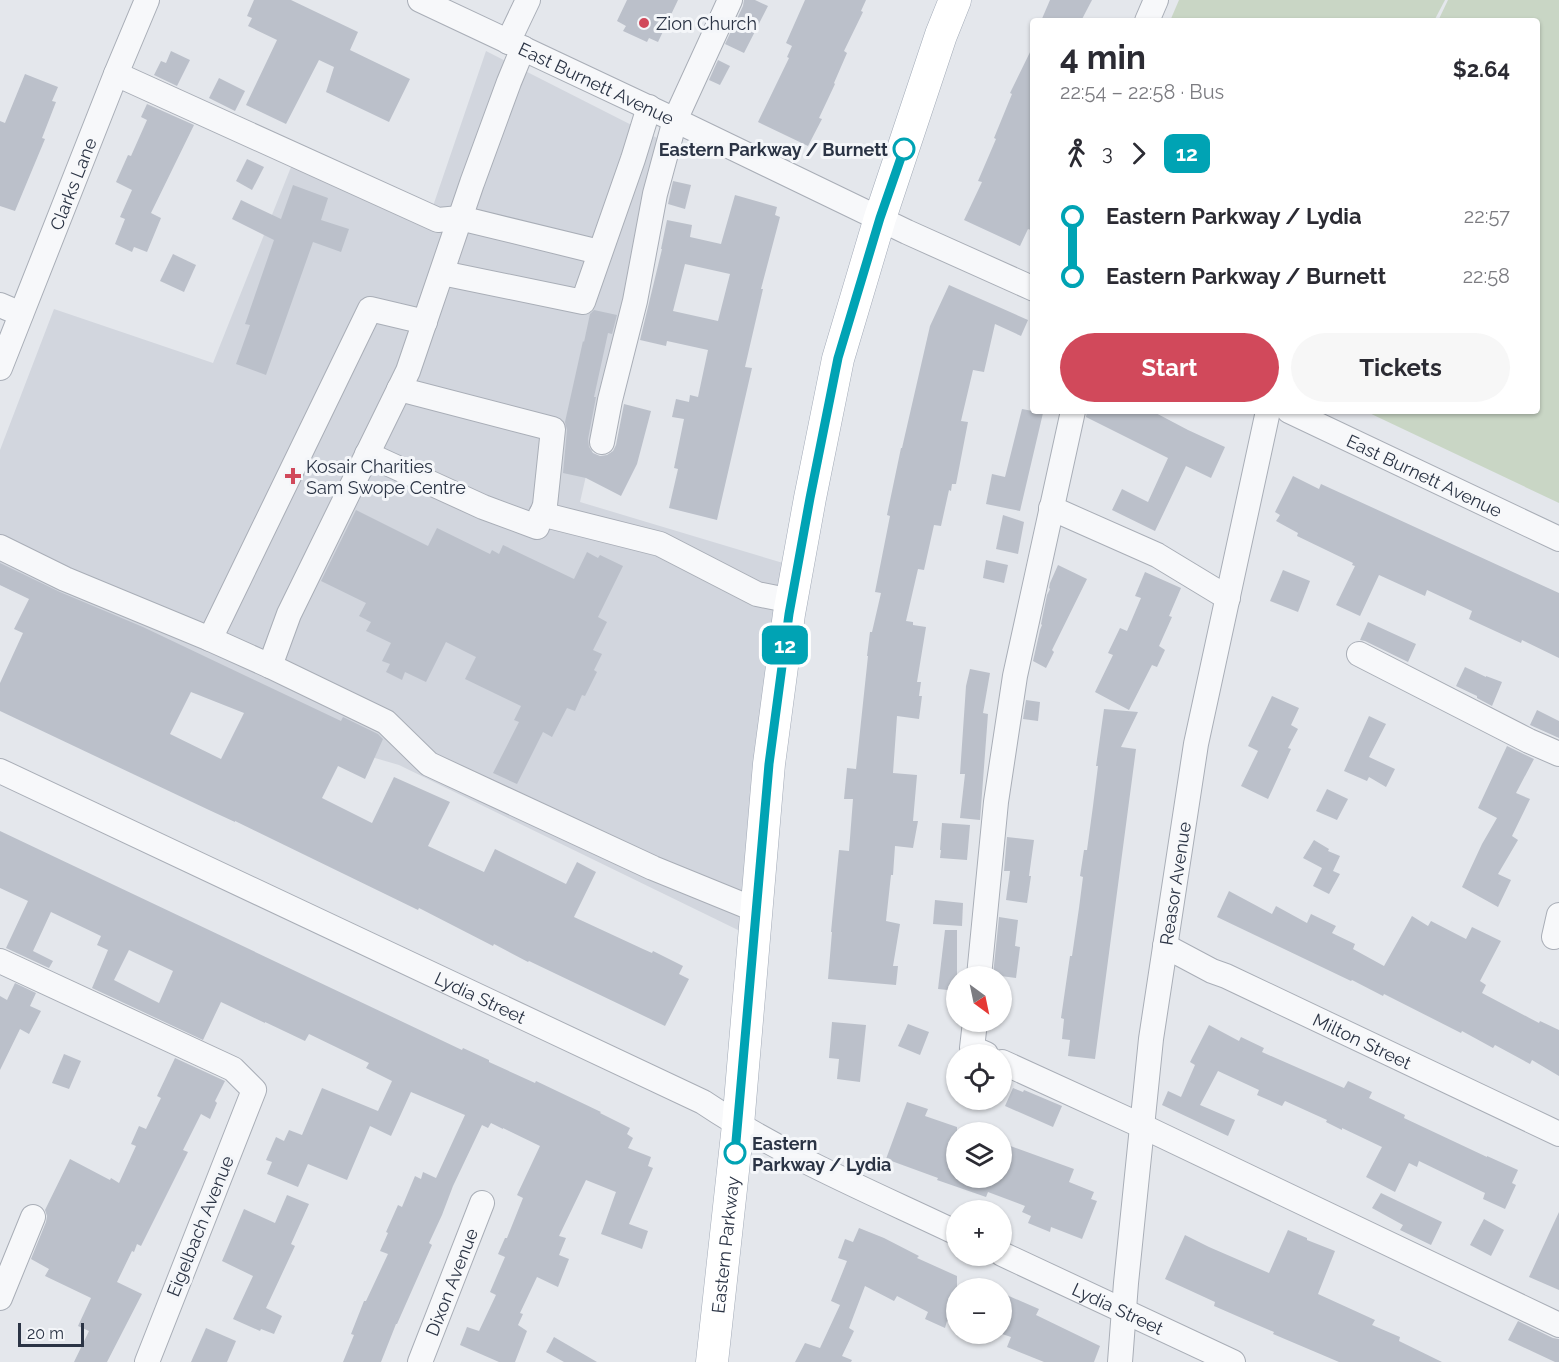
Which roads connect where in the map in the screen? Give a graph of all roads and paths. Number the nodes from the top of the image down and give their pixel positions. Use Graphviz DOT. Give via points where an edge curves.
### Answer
graph roads {
  1 [pos="147,0"];
  2 [pos="420,0"];
  3 [pos="528,0"];
  4 [pos="730,0"];
  5 [pos="956,0"];
  6 [pos="1156,0"];
  7 [pos="1148,18"];
  8 [pos="516,45"];
  9 [pos="116,74"];
  10 [pos="649,107"];
  11 [pos="675,120"];
  12 [pos="460,218"];
  13 [pos="880,218"];
  14 [pos="600,252"];
  15 [pos="442,273"];
  16 [pos="1030,287"];
  17 [pos="11,310"];
  18 [pos="425,322"];
  19 [pos="0,368"];
  20 [pos="399,389"];
  21 [pos="1072,414"];
  22 [pos="1267,414"];
  23 [pos="1295,414"];
  24 [pos="602,442"];
  25 [pos="367,454"];
  26 [pos="1052,508"];
  27 [pos="539,519"];
  28 [pos="1559,539"];
  29 [pos="0,547"];
  30 [pos="1228,598"];
  31 [pos="792,601"];
  32 [pos="210,639"];
  33 [pos="1359,654"];
  34 [pos="270,666"];
  35 [pos="1559,754"];
  36 [pos="0,771"];
  37 [pos="756,910"];
  38 [pos="1165,946"];
  39 [pos="0,961"];
  40 [pos="980,966"];
  41 [pos="1012,1067"];
  42 [pos="738,1125"];
  43 [pos="1142,1126"];
  44 [pos="1559,1134"];
  45 [pos="482,1203"];
  46 [pos="33,1217"];
  47 [pos="946,1228"];
  48 [pos="1012,1259"];
  49 [pos="0,1298"];
  50 [pos="1124,1312"];
  51 [pos="1559,1324"];
  52 [pos="147,1362"];
  53 [pos="420,1362"];
  54 [pos="712,1362"];
  55 [pos="1120,1362"];
  56 [pos="1233,1362"];
  1 -- 9 [label="street, Clarks Lane"];
  2 -- 8 [label="street, East Burnett Avenue"];
  3 -- 8 [label="street"];
  4 -- 11 [label="street"];
  5 -- 13 [label="main road, Eastern Parkway"];
  6 -- 7 [label="street"];
  8 -- 10 [label="street, East Burnett Avenue"];
  8 -- 12 [label="street" via="509,82"];
  9 -- 12 [label="street" via="438,220"];
  9 -- 17 [label="street, Clarks Lane"];
  10 -- 11 [label="street, East Burnett Avenue"];
  10 -- 14 [label="street"];
  11 -- 13 [label="street, East Burnett Avenue"];
  11 -- 24 [label="street" via="655,194"];
  12 -- 14 [label="street"];
  12 -- 15 [label="street"];
  13 -- 16 [label="street, East Burnett Avenue"];
  13 -- 31 [label="main road, Eastern Parkway" via="838,358"];
  14 -- 15 [label="street" via="583,302"];
  15 -- 18 [label="street"];
  17 -- 19 [label="street, Clarks Lane"];
  18 -- 20 [label="street"];
  18 -- 32 [label="street" via="370,309"];
  20 -- 25 [label="street"];
  20 -- 27 [label="street" via="554,429 545,505"];
  21 -- 26 [label="street"];
  22 -- 30 [label="street, Reasor Avenue"];
  23 -- 28 [label="street, East Burnett Avenue"];
  25 -- 27 [label="street" via="483,507 537,527"];
  25 -- 34 [label="street" via="289,614"];
  26 -- 30 [label="street" via="1157,555"];
  26 -- 40 [label="street" via="1015,676 996,802"];
  27 -- 31 [label="street" via="660,544 757,594"];
  29 -- 32 [label="street" via="65,579"];
  30 -- 38 [label="street, Reasor Avenue" via="1192,765"];
  31 -- 37 [label="main road, Eastern Parkway" via="769,764"];
  32 -- 34 [label="street"];
  33 -- 35 [label="street"];
  34 -- 37 [label="street" via="386,722 429,764 653,868"];
  36 -- 42 [label="street, Lydia Street" via="703,1102"];
  37 -- 42 [label="main road, Eastern Parkway"];
  38 -- 43 [label="street, Reasor Avenue"];
  38 -- 44 [label="street, Milton Street"];
  39 -- 52 [label="street, Eigelbach Avenue" via="232,1070 254,1090"];
  41 -- 43 [label="street"];
  42 -- 47 [label="street, Lydia Street" via="779,1149"];
  42 -- 54 [label="main road, Eastern Parkway"];
  43 -- 50 [label="street, Reasor Avenue"];
  43 -- 51 [label="street"];
  45 -- 53 [label="street, Dixon Avenue"];
  46 -- 49 [label="street"];
  48 -- 50 [label="street, Lydia Street"];
  50 -- 55 [label="street, Reasor Avenue"];
  50 -- 56 [label="street, Lydia Street"];
}
